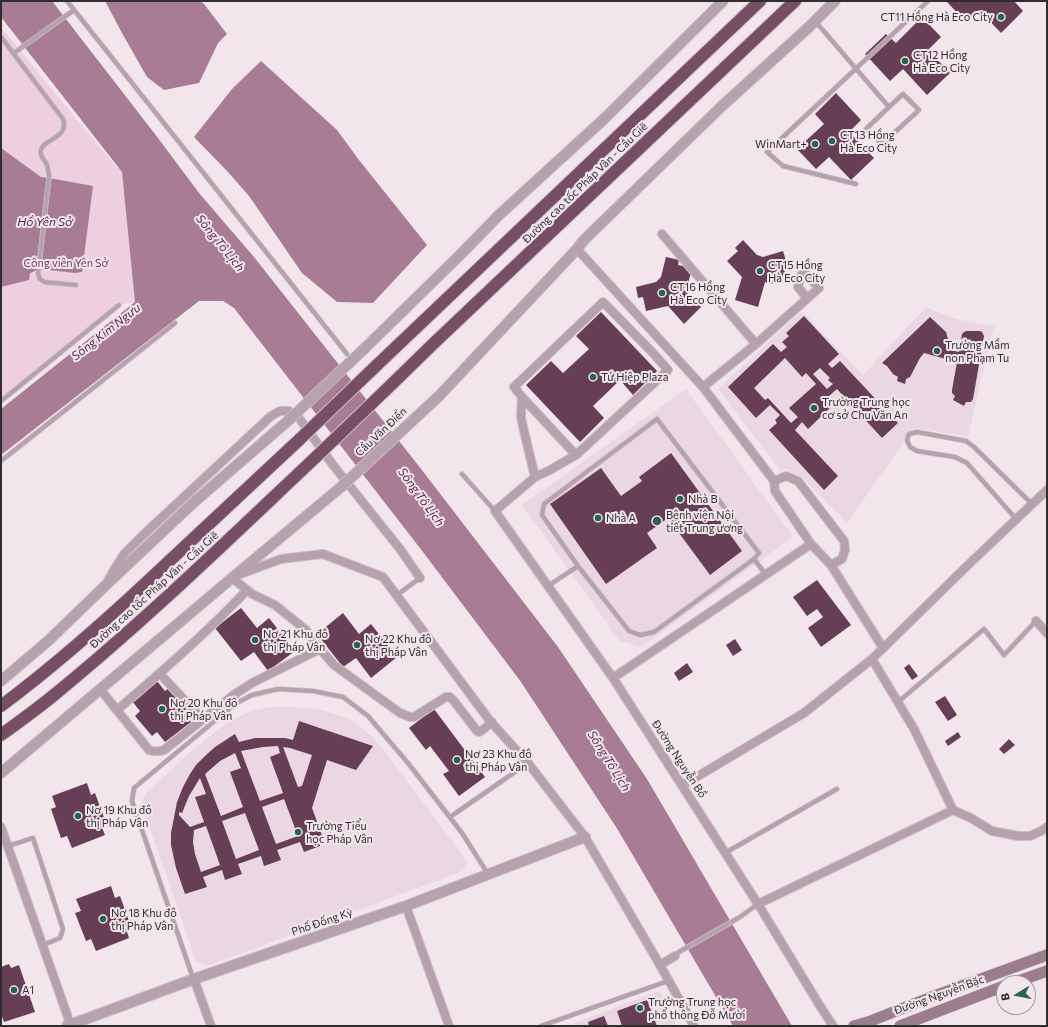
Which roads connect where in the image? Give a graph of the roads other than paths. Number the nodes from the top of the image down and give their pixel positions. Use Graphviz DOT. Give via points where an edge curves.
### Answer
graph roads {
  1 [pos="67,1"];
  2 [pos="722,1"];
  3 [pos="760,1"];
  4 [pos="795,1"];
  5 [pos="835,1"];
  6 [pos="928,1"];
  7 [pos="74,10"];
  8 [pos="815,21"];
  9 [pos="1,37"];
  10 [pos="14,53"];
  11 [pos="856,69"];
  12 [pos="889,107"];
  13 [pos="856,184"];
  14 [pos="662,234"];
  15 [pos="577,249"];
  16 [pos="76,284"];
  17 [pos="807,298"];
  18 [pos="119,305"];
  19 [pos="175,323"];
  20 [pos="756,344"];
  21 [pos="347,354"];
  22 [pos="703,388"];
  23 [pos="522,397"];
  24 [pos="1,401"];
  25 [pos="576,455"];
  26 [pos="1,461"];
  27 [pos="462,474"];
  28 [pos="535,477"];
  29 [pos="774,481"];
  30 [pos="1047,490"];
  31 [pos="1032,504"];
  32 [pos="495,511"];
  33 [pos="1016,519"];
  34 [pos="811,544"];
  35 [pos="754,559"];
  36 [pos="831,565"];
  37 [pos="578,566"];
  38 [pos="766,575"];
  39 [pos="232,578"];
  40 [pos="420,578"];
  41 [pos="107,584"];
  42 [pos="548,586"];
  43 [pos="248,590"];
  44 [pos="397,595"];
  45 [pos="1036,621"];
  46 [pos="1047,633"];
  47 [pos="883,648"];
  48 [pos="320,649"];
  49 [pos="872,659"];
  50 [pos="160,674"];
  51 [pos="613,678"];
  52 [pos="1,681"];
  53 [pos="100,689"];
  54 [pos="898,702"];
  55 [pos="1,706"];
  56 [pos="117,710"];
  57 [pos="203,720"];
  58 [pos="492,722"];
  59 [pos="1,735"];
  60 [pos="528,763"];
  61 [pos="1,773"];
  62 [pos="683,785"];
  63 [pos="837,789"];
  64 [pos="953,810"];
  65 [pos="450,817"];
  66 [pos="1,827"];
  67 [pos="1047,827"];
  68 [pos="584,837"];
  69 [pos="8,847"];
  70 [pos="725,853"];
  71 [pos="488,874"];
  72 [pos="758,904"];
  73 [pos="406,906"];
  74 [pos="43,945"];
  75 [pos="677,954"];
  76 [pos="1047,955"];
  77 [pos="660,965"];
  78 [pos="1047,971"];
  79 [pos="1036,975"];
  80 [pos="194,980"];
  81 [pos="669,980"];
  82 [pos="996,989"];
  83 [pos="448,1024"];
  84 [pos="69,1026"];
  85 [pos="211,1026"];
  86 [pos="439,1026"];
  87 [pos="541,1026"];
  88 [pos="694,1026"];
  89 [pos="833,1026"];
  90 [pos="854,1026"];
  91 [pos="900,1026"];
  1 -- 7 [label="lane"];
  2 -- 41 [label="street, bridge" via="604,119 499,215 364,349"];
  3 -- 55 [label="highway, Đường cao tốc Pháp Vân - Cầu Giẽ, bridge" via="208,526 96,629"];
  4 -- 59 [label="highway, Đường cao tốc Pháp Vân - Cầu Giẽ, bridge" via="192,574 115,644"];
  5 -- 8 [label="street, Cầu Văn Điển"];
  6 -- 11 [label="lane"];
  7 -- 10 [label="lane"];
  7 -- 21 [label="lane"];
  8 -- 11 [label="lane"];
  8 -- 15 [label="street, Cầu Văn Điển" via="722,106"];
  9 -- 10 [label="lane"];
  10 -- 16 [label="lane" via="65,123 64,129 40,151 47,164 49,177 38,274 44,282"];
  11 -- 12 [label="lane"];
  11 -- 13 [label="lane" via="767,152 783,166"];
  12 -- 12 [label="lane" via="866,129 882,144 919,110 903,94"];
  14 -- 20 [label="street"];
  15 -- 22 [label="street"];
  15 -- 39 [label="street, Cầu Văn Điển, bridge" via="439,396 341,487"];
  17 -- 20 [label="street"];
  18 -- 24 [label="lane"];
  19 -- 26 [label="lane"];
  20 -- 22 [label="street"];
  22 -- 29 [label="street"];
  23 -- 25 [label="street"];
  23 -- 25 [label="street" via="514,387 603,302 653,353 668,370"];
  23 -- 28 [label="street" via="521,417"];
  25 -- 28 [label="street"];
  27 -- 32 [label="lane"];
  28 -- 32 [label="street"];
  29 -- 34 [label="street" via="775,490"];
  29 -- 36 [label="street" via="786,476 798,481 844,541 842,559"];
  30 -- 31 [label="street"];
  31 -- 33 [label="street"];
  31 -- 33 [label="lane" via="966,441 917,432 909,434 907,440 910,447 917,451 955,457 968,463"];
  32 -- 42 [label="street, Đường Nguyễn Bồ"];
  33 -- 47 [label="street"];
  34 -- 36 [label="street"];
  34 -- 38 [label="street"];
  35 -- 37 [label="lane" via="654,632 640,635 628,631"];
  35 -- 37 [label="lane" via="760,553 657,419 544,504 542,515"];
  35 -- 38 [label="lane"];
  36 -- 47 [label="street"];
  37 -- 42 [label="lane"];
  38 -- 51 [label="street"];
  39 -- 43 [label="street"];
  39 -- 44 [label="street" via="281,559 323,554 383,577"];
  39 -- 53 [label="street, Cầu Văn Điển"];
  40 -- 41 [label="street" via="299,418 289,411 280,411 271,416 141,537 124,554"];
  40 -- 44 [label="lane"];
  41 -- 52 [label="street" via="48,641"];
  42 -- 51 [label="street, Đường Nguyễn Bồ"];
  43 -- 48 [label="street" via="275,605 306,630"];
  43 -- 50 [label="street"];
  44 -- 58 [label="street"];
  45 -- 46 [label="street"];
  45 -- 54 [label="lane" via="1004,655 984,629"];
  47 -- 49 [label="street"];
  48 -- 57 [label="street" via="252,683"];
  48 -- 58 [label="street" via="334,665 400,713 414,717 450,697 476,731 481,731"];
  49 -- 54 [label="street"];
  49 -- 62 [label="street" via="804,713"];
  50 -- 56 [label="street"];
  50 -- 57 [label="street"];
  51 -- 62 [label="street, Đường Nguyễn Bồ"];
  53 -- 56 [label="street"];
  53 -- 61 [label="street, Cầu Văn Điển"];
  54 -- 64 [label="street" via="914,729"];
  56 -- 57 [label="street" via="149,750 154,752 164,750"];
  58 -- 60 [label="street"];
  60 -- 65 [label="lane"];
  60 -- 68 [label="street"];
  62 -- 70 [label="street, Đường Nguyễn Bồ"];
  63 -- 70 [label="lane"];
  64 -- 67 [label="street" via="992,831 1018,836 1030,836"];
  64 -- 72 [label="street"];
  65 -- 71 [label="lane"];
  65 -- 80 [label="lane" via="368,716 343,697 313,691 278,689 252,695 235,704 134,788 132,801"];
  66 -- 69 [label="street"];
  68 -- 71 [label="street, Phố Đống Kỳ"];
  68 -- 77 [label="street"];
  69 -- 74 [label="street"];
  69 -- 74 [label="lane" via="33,838 63,929 60,938"];
  70 -- 72 [label="street, Đường Nguyễn Bồ"];
  71 -- 73 [label="street, Phố Đống Kỳ"];
  72 -- 75 [label="lane"];
  72 -- 89 [label="street, Đường Nguyễn Bồ"];
  73 -- 80 [label="street, Phố Đống Kỳ"];
  73 -- 83 [label="street"];
  74 -- 84 [label="street"];
  75 -- 77 [label="street"];
  76 -- 90 [label="main road, Đường Nguyễn Bặc"];
  77 -- 81 [label="street"];
  78 -- 79 [label="main road"];
  80 -- 84 [label="street, Phố Đống Kỳ"];
  80 -- 85 [label="street"];
  81 -- 87 [label="lane"];
  81 -- 88 [label="street"];
  82 -- 91 [label="main road, Đường Nguyễn Bặc"];
  83 -- 86 [label="street"];
}
